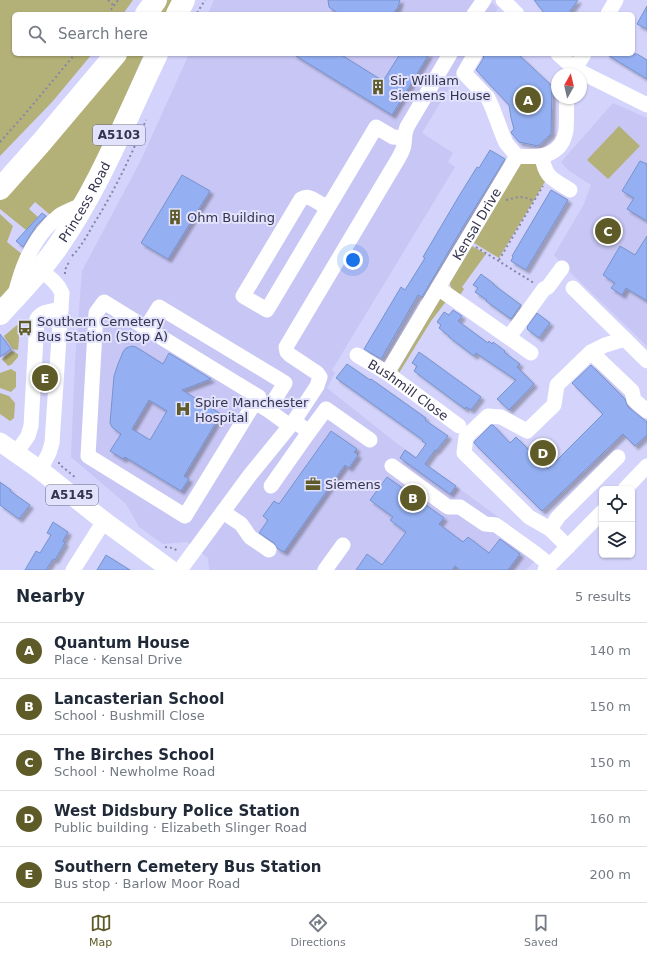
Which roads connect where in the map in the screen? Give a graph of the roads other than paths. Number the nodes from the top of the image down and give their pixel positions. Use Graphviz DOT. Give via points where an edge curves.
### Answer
graph roads {
  1 [pos="156,0"];
  2 [pos="184,0"];
  3 [pos="484,0"];
  4 [pos="503,0"];
  5 [pos="616,0"];
  6 [pos="147,12"];
  7 [pos="178,12"];
  8 [pos="475,12"];
  9 [pos="515,12"];
  10 [pos="609,12"];
  11 [pos="114,56"];
  12 [pos="156,56"];
  13 [pos="449,56"];
  14 [pos="475,56"];
  15 [pos="560,56"];
  16 [pos="583,56"];
  17 [pos="570,68"];
  18 [pos="576,68"];
  19 [pos="587,78"];
  20 [pos="567,104"];
  21 [pos="647,105"];
  22 [pos="404,138"];
  23 [pos="517,156"];
  24 [pos="542,156"];
  25 [pos="0,189"];
  26 [pos="570,190"];
  27 [pos="330,203"];
  28 [pos="85,204"];
  29 [pos="562,268"];
  30 [pos="40,270"];
  31 [pos="438,288"];
  32 [pos="573,288"];
  33 [pos="7,306"];
  34 [pos="61,309"];
  35 [pos="146,328"];
  36 [pos="509,337"];
  37 [pos="625,340"];
  38 [pos="591,352"];
  39 [pos="531,353"];
  40 [pos="357,355"];
  41 [pos="646,359"];
  42 [pos="387,373"];
  43 [pos="262,406"];
  44 [pos="647,411"];
  45 [pos="292,424"];
  46 [pos="459,426"];
  47 [pos="309,432"];
  48 [pos="370,440"];
  49 [pos="0,442"];
  50 [pos="16,453"];
  51 [pos="618,457"];
  52 [pos="392,466"];
  53 [pos="647,466"];
  54 [pos="40,470"];
  55 [pos="271,486"];
  56 [pos="628,486"];
  57 [pos="223,512"];
  58 [pos="599,515"];
  59 [pos="104,521"];
  60 [pos="550,529"];
  61 [pos="343,545"];
  62 [pos="568,547"];
  63 [pos="269,550"];
  64 [pos="548,568"];
  65 [pos="73,570"];
  66 [pos="172,570"];
  67 [pos="180,570"];
  68 [pos="325,570"];
  1 -- 6 [label="highway"];
  2 -- 7 [label="highway"];
  3 -- 8 [label="street"];
  4 -- 9 [label="street"];
  5 -- 10 [label="street"];
  11 -- 25 [label="highway"];
  12 -- 28 [label="highway, Princess Road / A5103" via="107,163"];
  13 -- 22 [label="street" via="407,127"];
  14 -- 23 [label="street" via="464,73 488,98 502,136"];
  15 -- 17 [label="street"];
  16 -- 18 [label="street"];
  19 -- 21 [label="street"];
  20 -- 24 [label="street" via="564,136 558,147"];
  22 -- 27 [label="street" via="393,137 376,127"];
  22 -- 45 [label="street" via="402,152 286,347 290,355 320,377 317,386"];
  23 -- 24 [label="street"];
  23 -- 31 [label="street, Kensal Drive"];
  24 -- 26 [label="street" via="548,176"];
  27 -- 27 [label="street" via="267,310 243,296 301,199 307,197 323,205"];
  28 -- 30 [label="highway, Princess Road / A5103"];
  28 -- 33 [label="street" via="61,214 38,238"];
  29 -- 36 [label="street"];
  30 -- 33 [label="highway, Princess Road / A5103"];
  30 -- 34 [label="street" via="59,287 62,293"];
  31 -- 36 [label="street"];
  31 -- 42 [label="street, Kensal Drive"];
  32 -- 37 [label="street"];
  34 -- 50 [label="street" via="45,312 37,319 31,426 28,436"];
  34 -- 54 [label="street" via="52,443"];
  35 -- 43 [label="street" via="259,397"];
  35 -- 43 [label="street" via="159,307 285,383"];
  35 -- 43 [label="street" via="104,302 96,314 88,456 185,516"];
  36 -- 39 [label="street"];
  37 -- 38 [label="street"];
  37 -- 41 [label="street"];
  38 -- 44 [label="street" via="632,391 634,400"];
  38 -- 60 [label="street" via="558,385 554,405 527,430 501,417 488,416 466,437 464,453 529,516"];
  40 -- 42 [label="street, Bushmill Close"];
  42 -- 46 [label="street, Bushmill Close"];
  43 -- 45 [label="street"];
  45 -- 47 [label="street"];
  45 -- 57 [label="street"];
  47 -- 48 [label="street" via="326,409"];
  47 -- 55 [label="street"];
  49 -- 50 [label="main road, A5145"];
  50 -- 54 [label="main road, A5145"];
  51 -- 60 [label="street" via="558,517"];
  52 -- 64 [label="street" via="448,507 460,507 485,524 496,525 535,553"];
  53 -- 56 [label="street"];
  54 -- 59 [label="main road, A5145"];
  57 -- 63 [label="street" via="241,524 250,537"];
  57 -- 67 [label="street"];
  58 -- 62 [label="street"];
  59 -- 65 [label="street"];
  59 -- 66 [label="main road, A5145"];
  60 -- 62 [label="street"];
  61 -- 68 [label="street"];
  62 -- 64 [label="street"];
}
